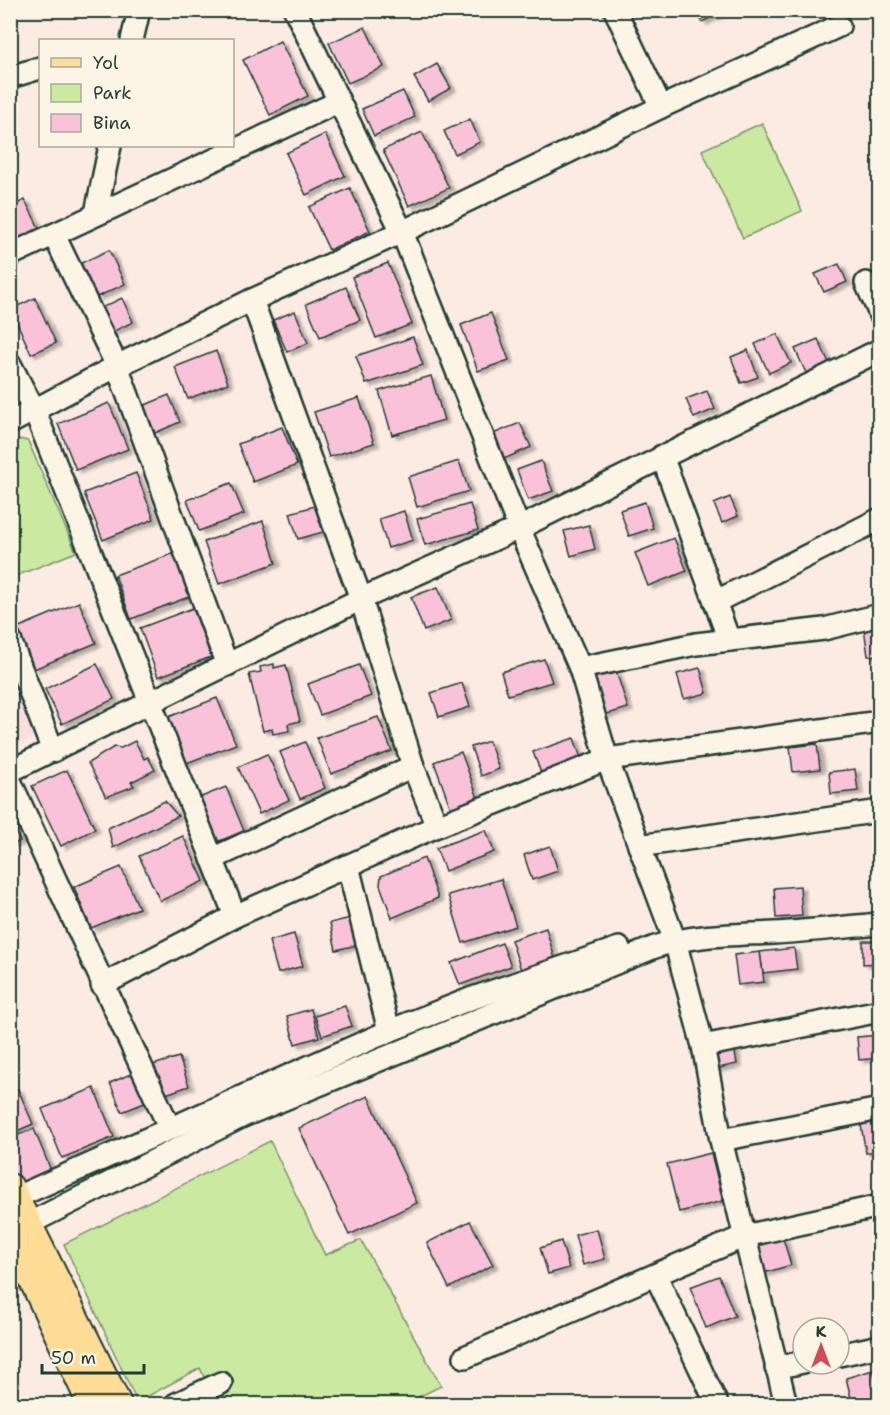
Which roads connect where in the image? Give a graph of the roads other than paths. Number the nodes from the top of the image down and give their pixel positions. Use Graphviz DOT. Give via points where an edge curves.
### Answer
graph roads {
  1 [pos="139,10"];
  2 [pos="296,10"];
  3 [pos="615,10"];
  4 [pos="839,26"];
  5 [pos="132,39"];
  6 [pos="39,68"];
  7 [pos="10,77"];
  8 [pos="338,102"];
  9 [pos="661,107"];
  10 [pos="110,147"];
  11 [pos="96,213"];
  12 [pos="402,232"];
  13 [pos="54,235"];
  14 [pos="10,255"];
  15 [pos="866,283"];
  16 [pos="252,300"];
  17 [pos="879,315"];
  18 [pos="879,350"];
  19 [pos="10,364"];
  20 [pos="117,366"];
  21 [pos="35,411"];
  22 [pos="10,423"];
  23 [pos="662,456"];
  24 [pos="879,519"];
  25 [pos="519,528"];
  26 [pos="361,599"];
  27 [pos="715,602"];
  28 [pos="879,615"];
  29 [pos="10,640"];
  30 [pos="729,640"];
  31 [pos="227,665"];
  32 [pos="580,668"];
  33 [pos="150,704"];
  34 [pos="879,722"];
  35 [pos="53,751"];
  36 [pos="607,759"];
  37 [pos="414,766"];
  38 [pos="10,771"];
  39 [pos="10,781"];
  40 [pos="879,811"];
  41 [pos="437,826"];
  42 [pos="639,846"];
  43 [pos="212,859"];
  44 [pos="348,866"];
  45 [pos="235,916"];
  46 [pos="879,924"];
  47 [pos="673,935"];
  48 [pos="102,985"];
  49 [pos="879,1011"];
  50 [pos="389,1031"];
  51 [pos="703,1046"];
  52 [pos="879,1109"];
  53 [pos="170,1129"];
  54 [pos="721,1140"];
  55 [pos="12,1195"];
  56 [pos="879,1206"];
  57 [pos="16,1229"];
  58 [pos="746,1236"];
  59 [pos="19,1272"];
  60 [pos="656,1276"];
  61 [pos="879,1346"];
  62 [pos="851,1352"];
  63 [pos="465,1357"];
  64 [pos="791,1365"];
  65 [pos="776,1368"];
  66 [pos="221,1383"];
  67 [pos="91,1404"];
  68 [pos="118,1404"];
  69 [pos="176,1404"];
  70 [pos="717,1404"];
  71 [pos="786,1404"];
  1 -- 5 [label="street"];
  2 -- 8 [label="street"];
  3 -- 9 [label="street"];
  4 -- 9 [label="street"];
  6 -- 7 [label="street"];
  8 -- 11 [label="street"];
  8 -- 12 [label="street"];
  9 -- 12 [label="street"];
  10 -- 11 [label="street"];
  11 -- 13 [label="street"];
  12 -- 16 [label="street"];
  12 -- 25 [label="street"];
  13 -- 14 [label="street"];
  13 -- 20 [label="street"];
  15 -- 17 [label="street"];
  16 -- 20 [label="street"];
  16 -- 26 [label="street"];
  18 -- 23 [label="street"];
  19 -- 21 [label="street"];
  20 -- 21 [label="street"];
  20 -- 31 [label="street"];
  21 -- 22 [label="street"];
  21 -- 33 [label="street"];
  23 -- 25 [label="street"];
  23 -- 27 [label="street"];
  24 -- 27 [label="street"];
  25 -- 26 [label="street"];
  25 -- 32 [label="street"];
  26 -- 31 [label="street"];
  26 -- 37 [label="street"];
  27 -- 30 [label="street"];
  28 -- 30 [label="street" via="824,629"];
  29 -- 35 [label="street"];
  30 -- 32 [label="street"];
  31 -- 33 [label="street"];
  32 -- 36 [label="street"];
  33 -- 35 [label="street"];
  33 -- 43 [label="street"];
  34 -- 36 [label="street"];
  35 -- 38 [label="street"];
  36 -- 41 [label="street"];
  36 -- 42 [label="street"];
  37 -- 41 [label="street"];
  37 -- 43 [label="street"];
  39 -- 48 [label="street"];
  40 -- 42 [label="street"];
  41 -- 44 [label="street"];
  42 -- 47 [label="street"];
  43 -- 45 [label="street"];
  44 -- 45 [label="street"];
  44 -- 50 [label="street"];
  45 -- 48 [label="street"];
  46 -- 47 [label="street" via="773,933"];
  47 -- 50 [label="street" via="470,999"];
  47 -- 51 [label="street"];
  47 -- 57 [label="street" via="243,1116"];
  48 -- 53 [label="street"];
  49 -- 51 [label="street"];
  50 -- 53 [label="street"];
  51 -- 54 [label="street"];
  52 -- 54 [label="street"];
  53 -- 55 [label="street"];
  54 -- 58 [label="street"];
  55 -- 57 [label="main road"];
  56 -- 58 [label="street"];
  57 -- 59 [label="main road"];
  57 -- 68 [label="main road"];
  58 -- 60 [label="street"];
  58 -- 65 [label="street"];
  59 -- 67 [label="main road"];
  60 -- 63 [label="street"];
  60 -- 70 [label="street"];
  61 -- 62 [label="street"];
  64 -- 65 [label="street"];
  65 -- 71 [label="street"];
  66 -- 69 [label="street"];
}
